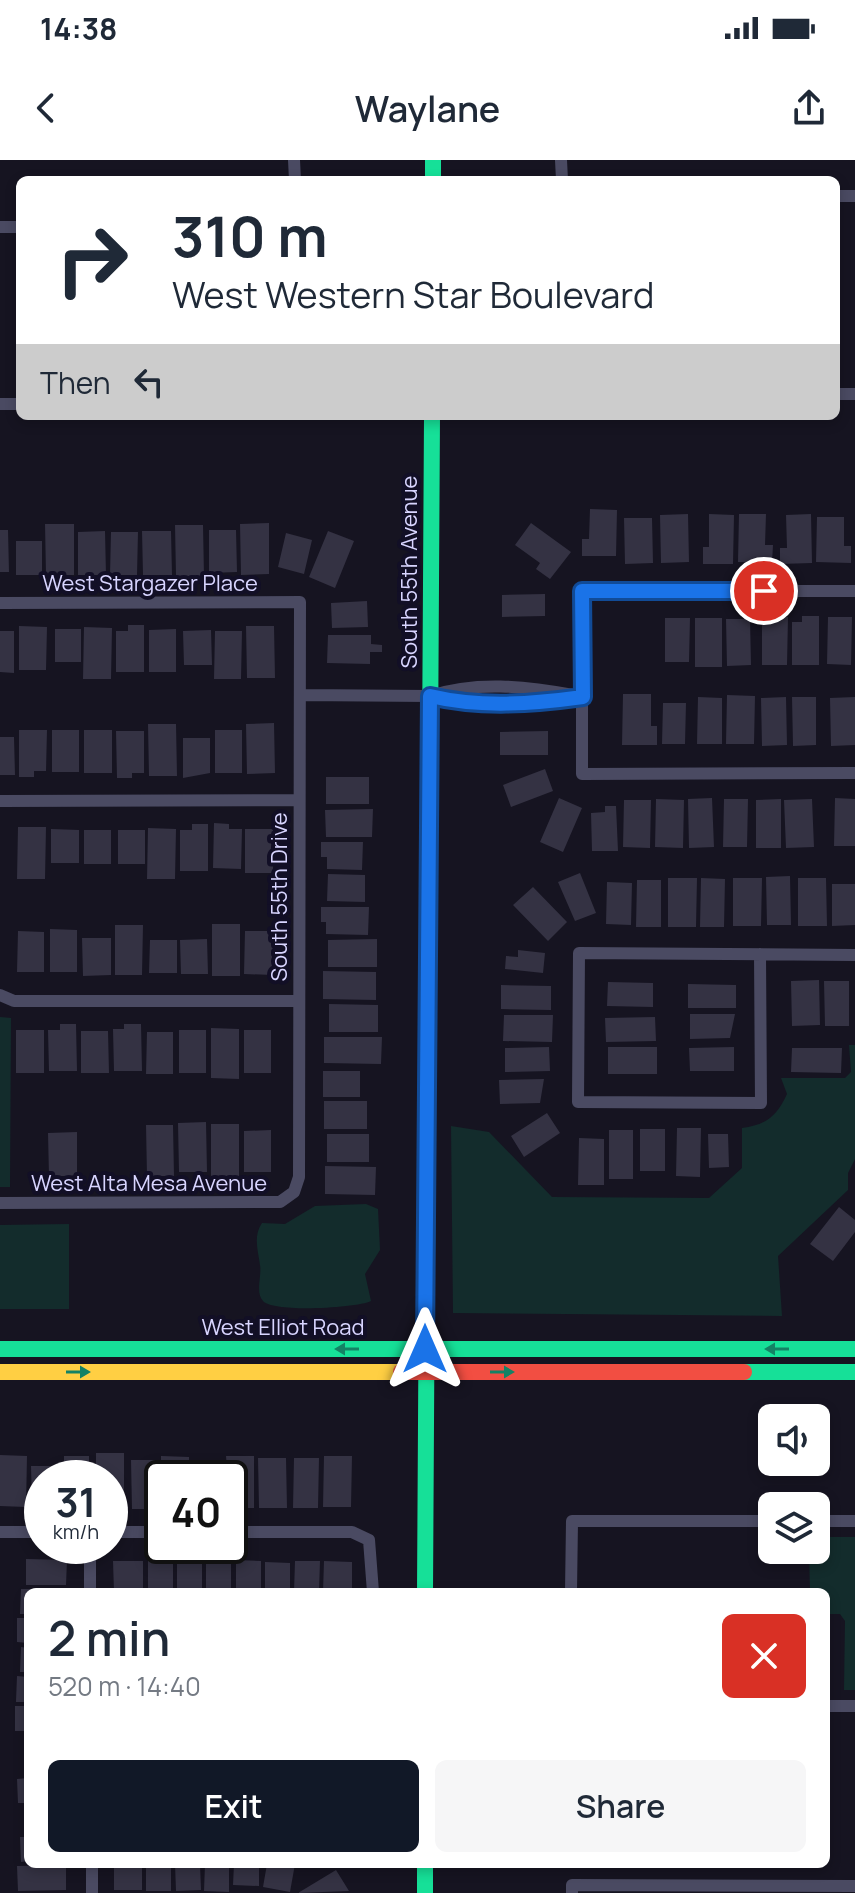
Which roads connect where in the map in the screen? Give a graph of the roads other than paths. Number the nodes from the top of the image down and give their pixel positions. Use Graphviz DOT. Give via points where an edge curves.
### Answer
graph roads {
  1 [pos="432,420"];
  2 [pos="855,591"];
  3 [pos="300,602"];
  4 [pos="0,603"];
  5 [pos="300,695"];
  6 [pos="430,696"];
  7 [pos="583,697"];
  8 [pos="855,773"];
  9 [pos="299,800"];
  10 [pos="0,801"];
  11 [pos="760,954"];
  12 [pos="855,955"];
  13 [pos="0,995"];
  14 [pos="298,1001"];
  15 [pos="294,1192"];
  16 [pos="0,1203"];
  17 [pos="0,1349"];
  18 [pos="425,1349"];
  19 [pos="855,1349"];
  20 [pos="0,1372"];
  21 [pos="424,1372"];
  22 [pos="855,1372"];
  23 [pos="758,1521"];
  24 [pos="830,1521"];
  25 [pos="855,1521"];
  26 [pos="0,1532"];
  27 [pos="24,1532"];
  28 [pos="248,1532"];
  29 [pos="90,1564"];
  30 [pos="90,1588"];
  31 [pos="373,1588"];
  32 [pos="425,1588"];
  33 [pos="571,1588"];
  34 [pos="830,1706"];
  35 [pos="855,1706"];
  36 [pos="92,1868"];
  37 [pos="425,1868"];
  38 [pos="855,1886"];
  39 [pos="572,1889"];
  40 [pos="92,1893"];
  41 [pos="425,1893"];
  1 -- 6 [label="main road, South 55th Avenue"];
  2 -- 7 [label="street" via="582,591"];
  3 -- 4 [label="street, West Stargazer Place"];
  3 -- 5 [label="street, South 55th Drive"];
  5 -- 6 [label="street"];
  5 -- 9 [label="street, South 55th Drive"];
  6 -- 7 [label="street" via="460,686 537,688"];
  6 -- 18 [label="main road, South 55th Avenue"];
  7 -- 8 [label="street" via="582,774"];
  9 -- 10 [label="street"];
  9 -- 14 [label="street, South 55th Drive"];
  11 -- 11 [label="street" via="761,1103 578,1102 579,953"];
  11 -- 12 [label="street"];
  13 -- 14 [label="street" via="14,1001"];
  14 -- 15 [label="street, South 55th Drive" via="299,1177"];
  15 -- 16 [label="street, West Alta Mesa Avenue" via="280,1202"];
  18 -- 17 [label="main road, West Elliot Road, one-way"];
  19 -- 18 [label="main road, West Elliot Road, one-way"];
  18 -- 21 [label="main road, South 55th Avenue"];
  20 -- 21 [label="main road, West Elliot Road, one-way"];
  21 -- 22 [label="main road, West Elliot Road, one-way"];
  21 -- 32 [label="main road, South 55th Avenue"];
  23 -- 33 [label="street" via="572,1521"];
  24 -- 25 [label="street"];
  26 -- 27 [label="street"];
  28 -- 31 [label="street" via="352,1532 369,1540"];
  29 -- 30 [label="street"];
  34 -- 35 [label="street"];
  36 -- 40 [label="street"];
  37 -- 41 [label="main road"];
  38 -- 39 [label="street"];
}
